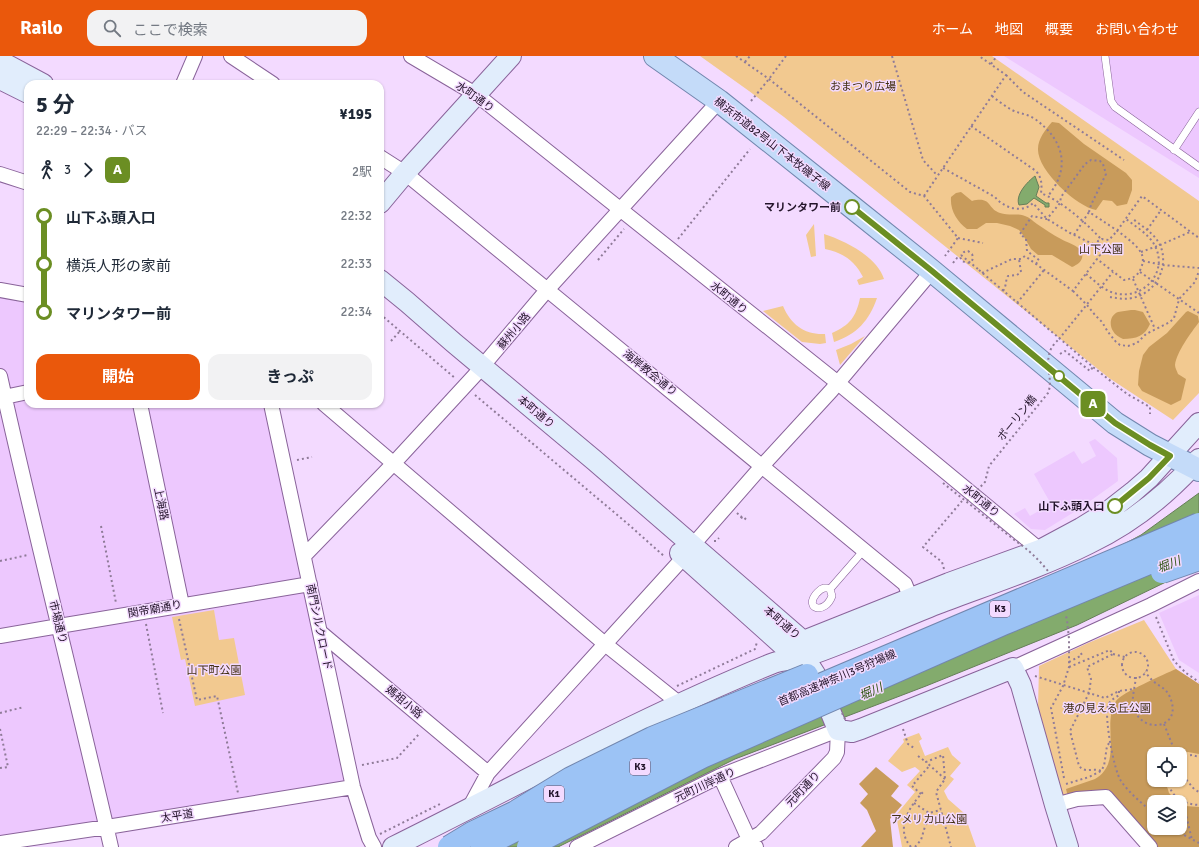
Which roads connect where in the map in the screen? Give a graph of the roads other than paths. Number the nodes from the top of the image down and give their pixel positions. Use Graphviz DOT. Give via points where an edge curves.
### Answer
graph roads {
  1 [pos="195,56"];
  2 [pos="231,56"];
  3 [pos="410,56"];
  4 [pos="512,56"];
  5 [pos="655,56"];
  6 [pos="1105,56"];
  7 [pos="0,62"];
  8 [pos="0,79"];
  9 [pos="35,80"];
  10 [pos="185,80"];
  11 [pos="267,80"];
  12 [pos="24,91"];
  13 [pos="477,95"];
  14 [pos="719,101"];
  15 [pos="1199,112"];
  16 [pos="1174,150"];
  17 [pos="384,159"];
  18 [pos="1199,167"];
  19 [pos="405,173"];
  20 [pos="0,174"];
  21 [pos="24,182"];
  22 [pos="384,198"];
  23 [pos="620,210"];
  24 [pos="938,263"];
  25 [pos="384,283"];
  26 [pos="0,290"];
  27 [pos="547,290"];
  28 [pos="24,294"];
  29 [pos="384,300"];
  30 [pos="0,376"];
  31 [pos="474,376"];
  32 [pos="838,384"];
  33 [pos="24,393"];
  34 [pos="2,398"];
  35 [pos="141,408"];
  36 [pos="272,408"];
  37 [pos="329,408"];
  38 [pos="1199,424"];
  39 [pos="1170,456"];
  40 [pos="393,464"];
  41 [pos="1197,465"];
  42 [pos="762,466"];
  43 [pos="1199,509"];
  44 [pos="1199,524"];
  45 [pos="1199,542"];
  46 [pos="864,550"];
  47 [pos="1040,550"];
  48 [pos="682,554"];
  49 [pos="304,556"];
  50 [pos="1199,559"];
  51 [pos="1199,582"];
  52 [pos="310,584"];
  53 [pos="830,589"];
  54 [pos="910,598"];
  55 [pos="179,605"];
  56 [pos="59,626"];
  57 [pos="320,632"];
  58 [pos="0,636"];
  59 [pos="605,644"];
  60 [pos="792,652"];
  61 [pos="1013,668"];
  62 [pos="850,693"];
  63 [pos="676,696"];
  64 [pos="838,730"];
  65 [pos="660,743"];
  66 [pos="488,773"];
  67 [pos="720,776"];
  68 [pos="353,788"];
  69 [pos="1055,805"];
  70 [pos="467,810"];
  71 [pos="517,811"];
  72 [pos="106,827"];
  73 [pos="374,841"];
  74 [pos="0,843"];
  75 [pos="754,843"];
  76 [pos="111,847"];
  77 [pos="393,847"];
  78 [pos="450,847"];
  79 [pos="482,847"];
  80 [pos="528,847"];
  81 [pos="577,847"];
  82 [pos="736,847"];
  83 [pos="1068,847"];
  84 [pos="1150,847"];
  1 -- 10 [label="street"];
  2 -- 11 [label="street"];
  3 -- 13 [label="street, 水町通り"];
  4 -- 13 [label="street"];
  5 -- 14 [label="main road, 横浜市道82号山下本牧磯子線"];
  6 -- 16 [label="lane" via="1111,101 1115,107"];
  7 -- 9 [label="street"];
  8 -- 12 [label="street"];
  13 -- 19 [label="street"];
  13 -- 23 [label="street, 水町通り"];
  14 -- 23 [label="street, 蘇州小路"];
  14 -- 24 [label="main road, 横浜市道82号山下本牧磯子線"];
  15 -- 16 [label="lane"];
  16 -- 18 [label="lane"];
  17 -- 19 [label="street, 海岸教会通り"];
  19 -- 22 [label="street"];
  19 -- 27 [label="street, 海岸教会通り"];
  20 -- 21 [label="street"];
  23 -- 27 [label="street, 蘇州小路"];
  23 -- 32 [label="street, 水町通り"];
  24 -- 32 [label="street"];
  24 -- 39 [label="main road, 横浜市道82号山下本牧磯子線" via="1115,423"];
  25 -- 31 [label="street, 本町通り" via="407,302"];
  26 -- 28 [label="street"];
  27 -- 31 [label="street, 蘇州小路"];
  27 -- 42 [label="street, 海岸教会通り"];
  29 -- 31 [label="street, 本町通り" via="425,332"];
  30 -- 34 [label="street, 市場通り"];
  31 -- 40 [label="street, 蘇州小路"];
  31 -- 48 [label="street, 本町通り" via="594,460"];
  32 -- 42 [label="street"];
  32 -- 47 [label="street, 水町通り"];
  33 -- 34 [label="street"];
  34 -- 56 [label="street, 市場通り"];
  35 -- 55 [label="street, 上海路"];
  36 -- 49 [label="street, 南門シルクロード"];
  37 -- 40 [label="street"];
  38 -- 39 [label="street"];
  39 -- 41 [label="main road, 横浜市道82号山下本牧磯子線"];
  39 -- 47 [label="street" via="1149,478 1110,510"];
  40 -- 49 [label="street, 蘇州小路"];
  40 -- 59 [label="street"];
  41 -- 60 [label="street" via="1148,507 1090,544 938,604"];
  42 -- 46 [label="street, 海岸教会通り"];
  42 -- 48 [label="street"];
  43 -- 71 [label="highway, bridge" via="652,738 571,778"];
  44 -- 79 [label="highway, 首都高速神奈川3号狩場線 / K3, bridge" via="801,693 640,767"];
  45 -- 62 [label="highway, 首都高速神奈川3号狩場線 / K3, bridge" via="1002,624"];
  46 -- 53 [label="lane"];
  46 -- 54 [label="street, 海岸教会通り" via="905,584"];
  47 -- 54 [label="street"];
  48 -- 59 [label="street"];
  48 -- 60 [label="street, 本町通り" via="788,627"];
  49 -- 52 [label="street, 南門シルクロード"];
  50 -- 62 [label="highway, bridge" via="964,653"];
  51 -- 61 [label="street"];
  52 -- 55 [label="street, 関帝廟通り"];
  52 -- 57 [label="street, 南門シルクロード"];
  54 -- 60 [label="street"];
  55 -- 56 [label="street, 関帝廟通り"];
  56 -- 58 [label="street, 関帝廟通り"];
  56 -- 72 [label="street, 市場通り"];
  57 -- 66 [label="street, 媽祖小路"];
  57 -- 68 [label="street, 南門シルクロード"];
  59 -- 63 [label="street"];
  59 -- 66 [label="street"];
  60 -- 63 [label="street"];
  60 -- 64 [label="street, 本町通り, bridge" via="815,674"];
  61 -- 64 [label="street" via="861,729 852,732"];
  61 -- 69 [label="street" via="1021,685"];
  62 -- 80 [label="highway, 首都高速神奈川3号狩場線 / K3, bridge" via="702,757"];
  63 -- 70 [label="street" via="575,754"];
  64 -- 67 [label="street, 元町川岸通り"];
  64 -- 75 [label="street, 元町通り" via="837,752 834,758"];
  65 -- 71 [label="highway, K1, bridge"];
  66 -- 70 [label="street"];
  67 -- 75 [label="street" via="746,833"];
  67 -- 81 [label="street, 元町川岸通り"];
  68 -- 72 [label="street, 太平道"];
  68 -- 73 [label="street, 南門シルクロード" via="369,838"];
  69 -- 83 [label="street"];
  69 -- 84 [label="street" via="1077,799 1106,797"];
  70 -- 77 [label="street"];
  71 -- 78 [label="highway, K1, bridge"];
  72 -- 74 [label="street, 太平道"];
  72 -- 76 [label="street, 市場通り"];
  75 -- 82 [label="street, 元町通り"];
}
